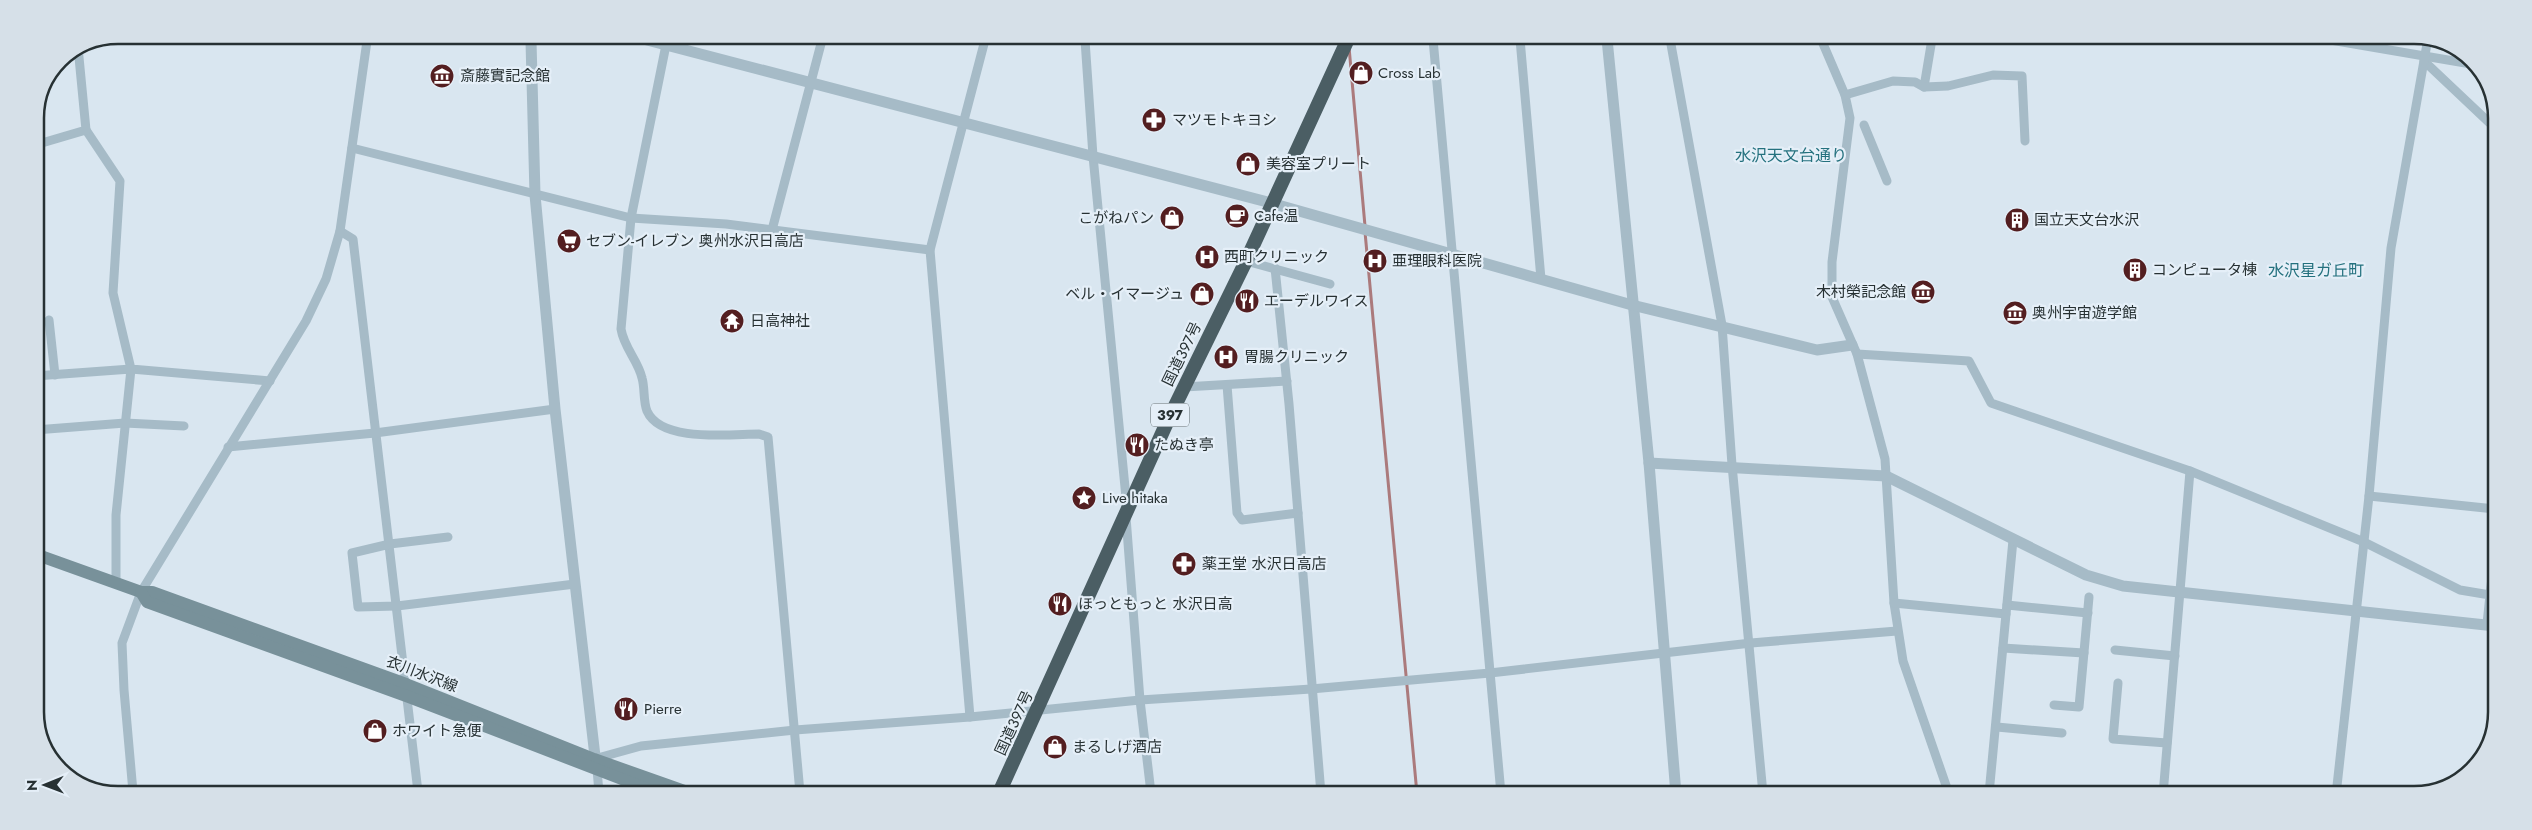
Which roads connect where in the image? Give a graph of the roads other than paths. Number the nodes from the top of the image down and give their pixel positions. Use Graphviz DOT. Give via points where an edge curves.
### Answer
graph roads {
  1 [pos="367,44"];
  2 [pos="531,44"];
  3 [pos="666,44"];
  4 [pos="670,44"];
  5 [pos="821,44"];
  6 [pos="983,44"];
  7 [pos="1085,44"];
  8 [pos="1346,44"];
  9 [pos="1433,44"];
  10 [pos="1520,44"];
  11 [pos="1607,44"];
  12 [pos="1671,44"];
  13 [pos="1822,44"];
  14 [pos="1931,44"];
  15 [pos="2349,44"];
  16 [pos="2427,45"];
  17 [pos="79,55"];
  18 [pos="2425,59"];
  19 [pos="2465,64"];
  20 [pos="812,82"];
  21 [pos="1924,87"];
  22 [pos="1845,95"];
  23 [pos="2488,121"];
  24 [pos="963,122"];
  25 [pos="1864,125"];
  26 [pos="86,130"];
  27 [pos="2024,141"];
  28 [pos="44,142"];
  29 [pos="352,148"];
  30 [pos="1092,156"];
  31 [pos="1887,181"];
  32 [pos="534,195"];
  33 [pos="1271,203"];
  34 [pos="631,218"];
  35 [pos="340,230"];
  36 [pos="772,230"];
  37 [pos="930,250"];
  38 [pos="1451,253"];
  39 [pos="1246,260"];
  40 [pos="1275,268"];
  41 [pos="1541,279"];
  42 [pos="1330,284"];
  43 [pos="1632,306"];
  44 [pos="49,320"];
  45 [pos="1722,325"];
  46 [pos="1855,349"];
  47 [pos="131,369"];
  48 [pos="55,374"];
  49 [pos="44,375"];
  50 [pos="270,381"];
  51 [pos="1287,381"];
  52 [pos="1226,385"];
  53 [pos="1184,387"];
  54 [pos="555,409"];
  55 [pos="125,423"];
  56 [pos="184,426"];
  57 [pos="44,429"];
  58 [pos="375,433"];
  59 [pos="228,447"];
  60 [pos="1649,462"];
  61 [pos="1732,466"];
  62 [pos="2190,471"];
  63 [pos="1886,476"];
  64 [pos="2369,496"];
  65 [pos="2488,508"];
  66 [pos="1126,513"];
  67 [pos="1298,513"];
  68 [pos="448,537"];
  69 [pos="2013,540"];
  70 [pos="2364,542"];
  71 [pos="390,544"];
  72 [pos="44,557"];
  73 [pos="116,583"];
  74 [pos="575,584"];
  75 [pos="141,592"];
  76 [pos="2181,592"];
  77 [pos="2488,595"];
  78 [pos="2089,597"];
  79 [pos="1894,602"];
  80 [pos="397,606"];
  81 [pos="2007,609"];
  82 [pos="2356,610"];
  83 [pos="2088,613"];
  84 [pos="2488,625"];
  85 [pos="1897,631"];
  86 [pos="1750,643"];
  87 [pos="2003,648"];
  88 [pos="2115,650"];
  89 [pos="1664,653"];
  90 [pos="2084,653"];
  91 [pos="2175,656"];
  92 [pos="1490,673"];
  93 [pos="2118,683"];
  94 [pos="406,684"];
  95 [pos="1311,689"];
  96 [pos="409,697"];
  97 [pos="1140,700"];
  98 [pos="2054,705"];
  99 [pos="1038,709"];
  100 [pos="970,717"];
  101 [pos="1997,728"];
  102 [pos="795,730"];
  103 [pos="2062,733"];
  104 [pos="2167,743"];
  105 [pos="595,764"];
  106 [pos="133,786"];
  107 [pos="417,786"];
  108 [pos="598,786"];
  109 [pos="643,786"];
  110 [pos="667,786"];
  111 [pos="799,786"];
  112 [pos="1002,786"];
  113 [pos="1150,786"];
  114 [pos="1320,786"];
  115 [pos="1500,786"];
  116 [pos="1675,786"];
  117 [pos="1762,786"];
  118 [pos="1946,786"];
  119 [pos="1990,786"];
  120 [pos="2164,786"];
  121 [pos="2337,786"];
  1 -- 29 [label="street"];
  2 -- 32 [label="street"];
  3 -- 34 [label="street"];
  4 -- 20 [label="street"];
  5 -- 20 [label="street"];
  6 -- 24 [label="street"];
  7 -- 30 [label="street"];
  8 -- 33 [label="highway, 国道397号 / 397"];
  9 -- 38 [label="street"];
  10 -- 41 [label="street"];
  11 -- 43 [label="street"];
  12 -- 45 [label="street"];
  13 -- 22 [label="street"];
  14 -- 21 [label="street"];
  15 -- 18 [label="street"];
  16 -- 18 [label="street"];
  17 -- 26 [label="street"];
  18 -- 19 [label="street"];
  18 -- 23 [label="street"];
  18 -- 64 [label="street" via="2391,248"];
  20 -- 24 [label="street"];
  20 -- 36 [label="street"];
  21 -- 22 [label="street" via="1915,82 1893,81"];
  21 -- 27 [label="street" via="1948,86 1994,75 2022,76"];
  22 -- 46 [label="street" via="1849,131 1830,282 1832,296"];
  24 -- 30 [label="street"];
  24 -- 37 [label="street"];
  25 -- 31 [label="street"];
  26 -- 28 [label="street"];
  26 -- 47 [label="street" via="120,181 113,293"];
  29 -- 32 [label="street"];
  29 -- 35 [label="street"];
  30 -- 33 [label="street"];
  30 -- 66 [label="street"];
  32 -- 34 [label="street"];
  32 -- 54 [label="street"];
  33 -- 38 [label="street"];
  33 -- 39 [label="highway, 国道397号 / 397"];
  34 -- 36 [label="street"];
  34 -- 102 [label="street" via="621,329 623,340 642,376 648,412 667,428 686,434 758,434 768,437"];
  35 -- 50 [label="street" via="326,279 306,321"];
  35 -- 58 [label="street" via="353,239"];
  36 -- 37 [label="street"];
  37 -- 100 [label="street"];
  38 -- 41 [label="street"];
  38 -- 92 [label="street"];
  39 -- 40 [label="street"];
  39 -- 53 [label="highway, 国道397号 / 397"];
  40 -- 42 [label="street"];
  40 -- 51 [label="street"];
  41 -- 43 [label="street"];
  43 -- 45 [label="street"];
  43 -- 60 [label="street"];
  44 -- 48 [label="street"];
  45 -- 46 [label="street" via="1817,350"];
  45 -- 61 [label="street"];
  46 -- 62 [label="street" via="1969,361 1991,403"];
  46 -- 63 [label="street" via="1885,459"];
  47 -- 48 [label="street"];
  47 -- 50 [label="street"];
  47 -- 55 [label="street"];
  48 -- 49 [label="street"];
  50 -- 59 [label="street"];
  51 -- 52 [label="street"];
  51 -- 67 [label="street"];
  52 -- 53 [label="street"];
  52 -- 67 [label="street" via="1237,513 1242,520"];
  53 -- 66 [label="highway, 国道397号 / 397"];
  54 -- 58 [label="street"];
  54 -- 74 [label="street"];
  55 -- 56 [label="street"];
  55 -- 57 [label="street"];
  55 -- 73 [label="street" via="116,515"];
  58 -- 59 [label="street"];
  58 -- 71 [label="street"];
  59 -- 75 [label="street"];
  60 -- 61 [label="street"];
  60 -- 89 [label="street"];
  61 -- 63 [label="street"];
  61 -- 86 [label="street"];
  62 -- 70 [label="street"];
  62 -- 76 [label="street"];
  63 -- 69 [label="street"];
  63 -- 79 [label="street"];
  64 -- 65 [label="street"];
  64 -- 70 [label="street"];
  66 -- 97 [label="street"];
  66 -- 99 [label="highway, 国道397号 / 397"];
  67 -- 95 [label="street"];
  68 -- 71 [label="street"];
  69 -- 76 [label="street" via="2094,578 2123,586"];
  69 -- 81 [label="street"];
  70 -- 77 [label="street" via="2460,590"];
  70 -- 82 [label="street"];
  71 -- 80 [label="street"];
  71 -- 80 [label="street" via="352,554 358,607"];
  72 -- 73 [label="main road, 衣川水沢線"];
  73 -- 75 [label="main road, 衣川水沢線"];
  74 -- 80 [label="street"];
  74 -- 105 [label="street"];
  75 -- 94 [label="main road, 衣川水沢線" via="152,592"];
  75 -- 96 [label="main road, 衣川水沢線" via="147,602"];
  75 -- 106 [label="street" via="122,643"];
  76 -- 82 [label="street"];
  76 -- 91 [label="street"];
  78 -- 83 [label="street"];
  79 -- 81 [label="street"];
  79 -- 85 [label="street"];
  80 -- 94 [label="street"];
  81 -- 83 [label="street"];
  81 -- 87 [label="street"];
  82 -- 84 [label="street"];
  82 -- 121 [label="street"];
  83 -- 90 [label="street"];
  85 -- 86 [label="street"];
  85 -- 118 [label="street" via="1903,662"];
  86 -- 89 [label="street"];
  86 -- 117 [label="street"];
  87 -- 90 [label="street"];
  87 -- 101 [label="street"];
  88 -- 91 [label="street"];
  89 -- 92 [label="street"];
  89 -- 116 [label="street"];
  90 -- 98 [label="street" via="2079,707"];
  91 -- 104 [label="street"];
  92 -- 95 [label="street"];
  92 -- 115 [label="street"];
  93 -- 104 [label="street" via="2113,739"];
  94 -- 96 [label="street"];
  94 -- 105 [label="main road, 衣川水沢線"];
  95 -- 97 [label="street"];
  95 -- 114 [label="street"];
  96 -- 105 [label="main road, 衣川水沢線"];
  96 -- 107 [label="street"];
  97 -- 99 [label="street"];
  97 -- 113 [label="street"];
  99 -- 100 [label="street"];
  99 -- 112 [label="highway, 国道397号 / 397"];
  100 -- 102 [label="street"];
  101 -- 103 [label="street"];
  101 -- 119 [label="street"];
  102 -- 105 [label="street" via="641,746"];
  102 -- 111 [label="street"];
  104 -- 120 [label="street"];
  105 -- 108 [label="street"];
  105 -- 109 [label="main road, 衣川水沢線"];
  105 -- 110 [label="main road, 衣川水沢線"];
}
